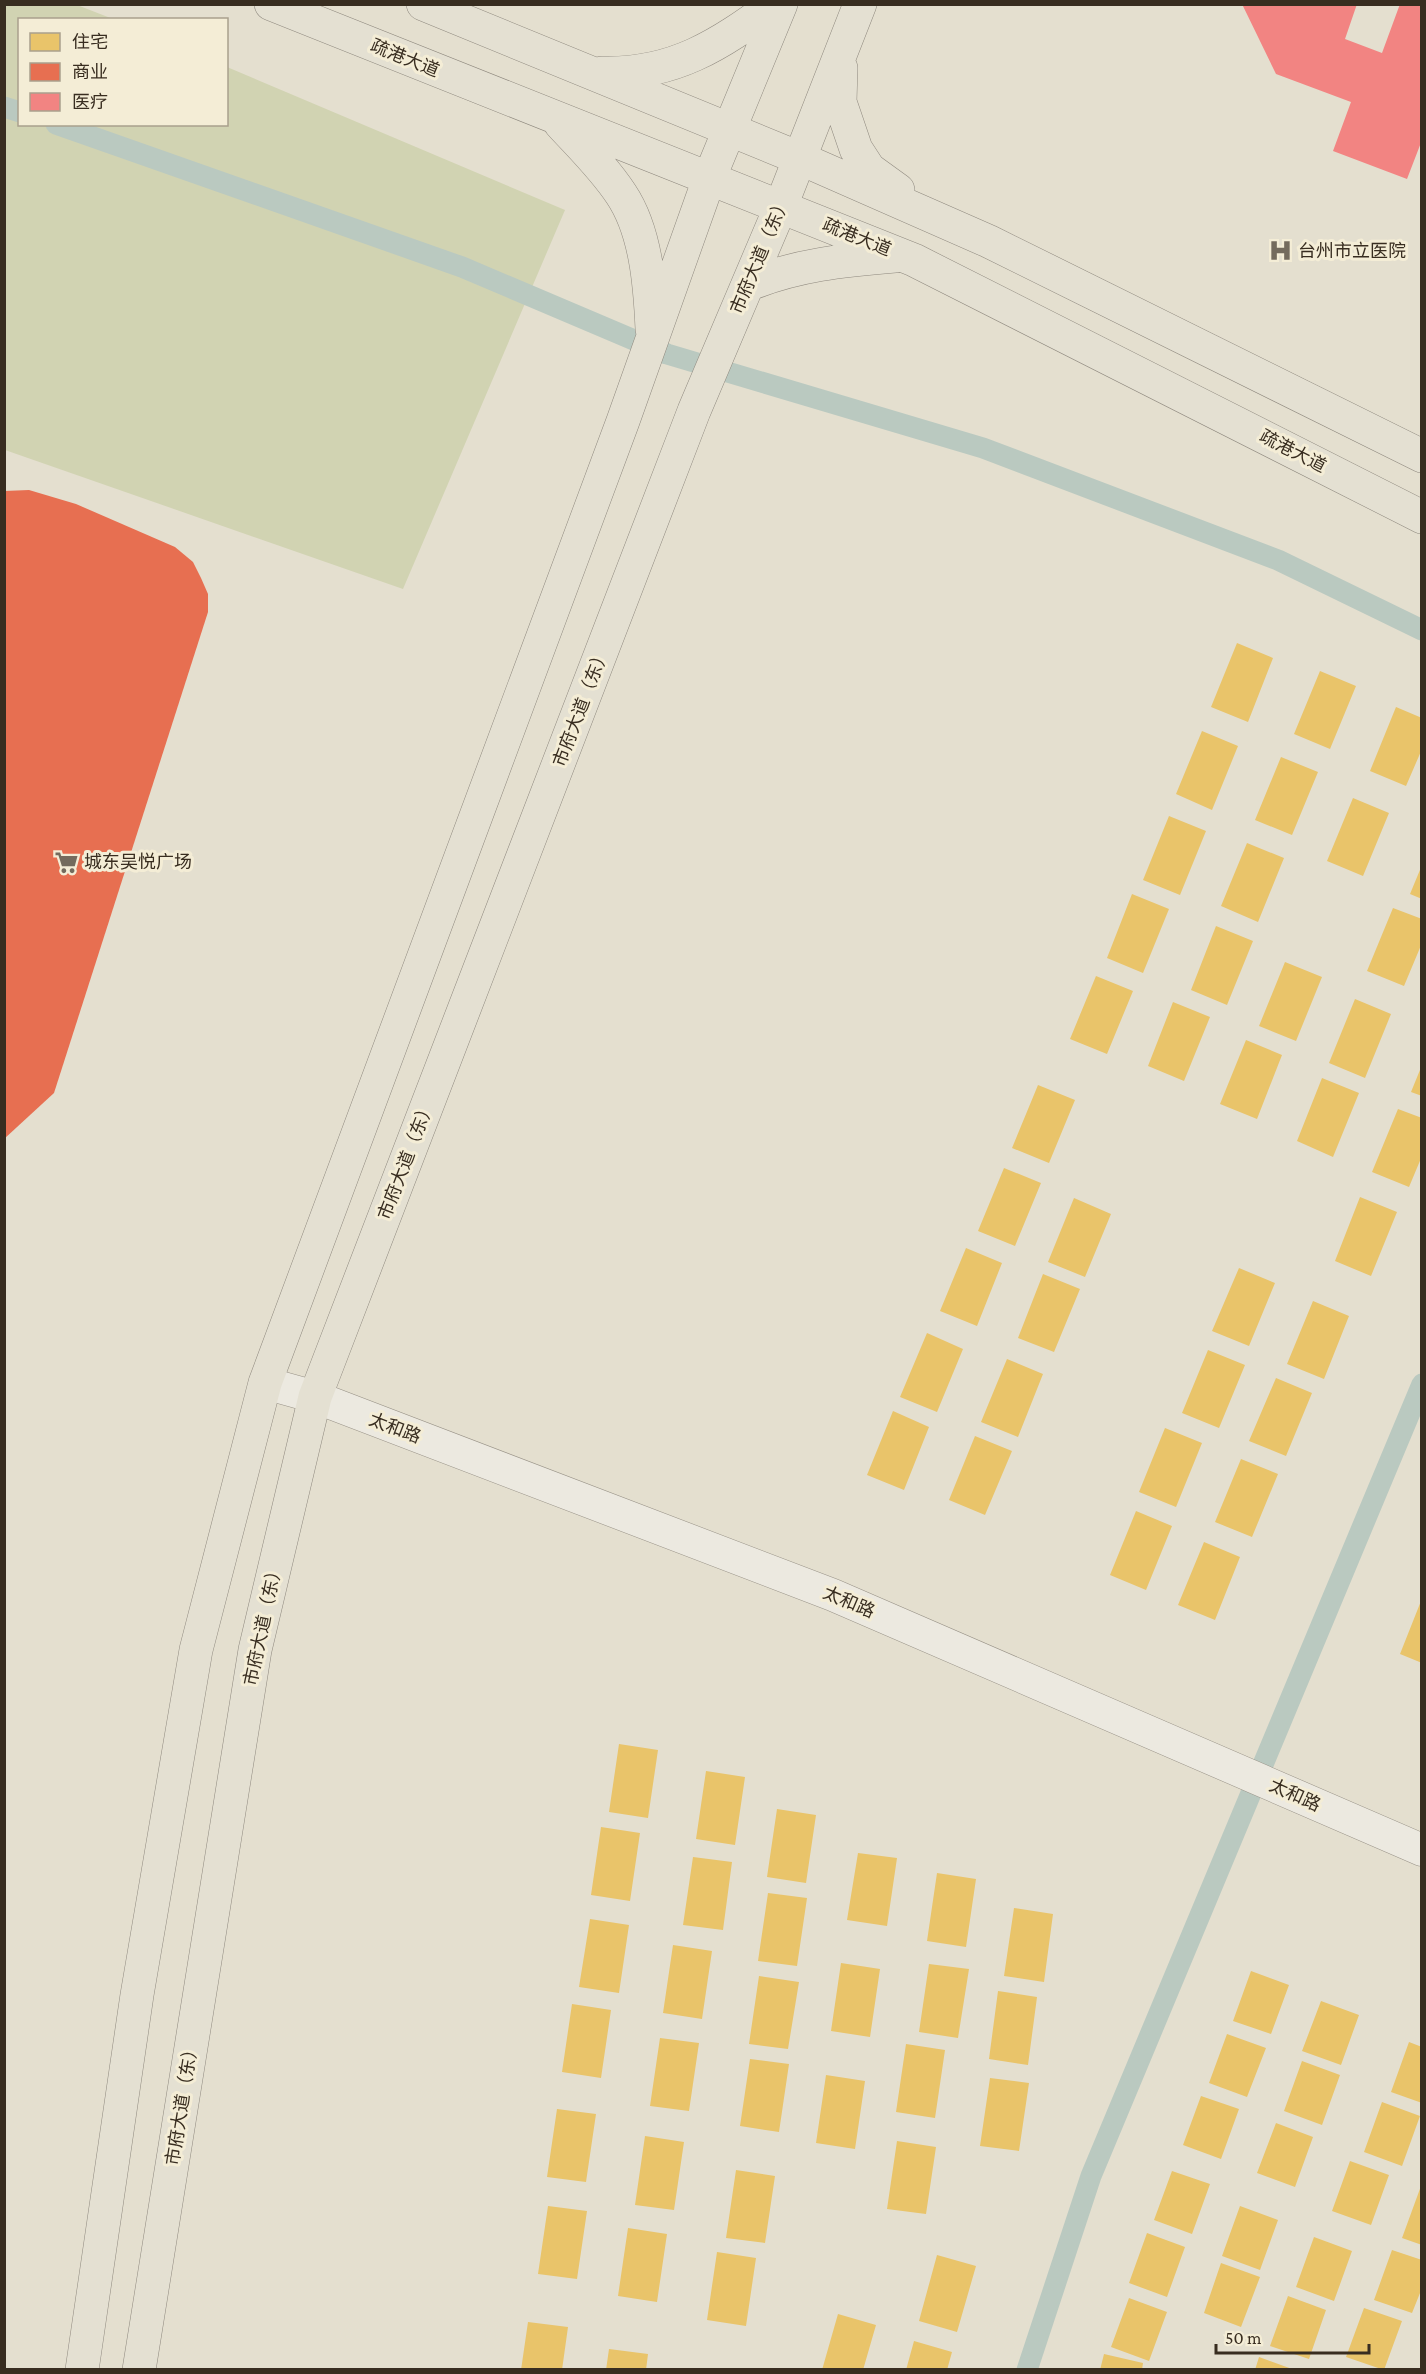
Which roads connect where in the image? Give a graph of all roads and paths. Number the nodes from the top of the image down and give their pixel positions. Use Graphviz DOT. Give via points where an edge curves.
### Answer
graph roads {
  1 [pos="271,4"];
  2 [pos="423,4"];
  3 [pos="775,4"];
  4 [pos="781,4"];
  5 [pos="860,4"];
  6 [pos="842,51"];
  7 [pos="589,72"];
  8 [pos="555,117"];
  9 [pos="729,130"];
  10 [pos="799,158"];
  11 [pos="709,179"];
  12 [pos="781,206"];
  13 [pos="930,216"];
  14 [pos="903,256"];
  15 [pos="742,298"];
  16 [pos="652,339"];
  17 [pos="1422,456"];
  18 [pos="1422,517"];
  19 [pos="265,1383"];
  20 [pos="315,1397"];
  21 [pos="1422,1850"];
  22 [pos="82,2370"];
  23 [pos="139,2370"];
  1 -- 8 [label="main road, 疏港大道"];
  2 -- 7 [label="main road"];
  3 -- 7 [label="main road" via="711,47 653,70 625,74"];
  4 -- 9 [label="main road"];
  5 -- 6 [label="main road, 市府大道（东）"];
  6 -- 10 [label="main road, 市府大道（东）"];
  6 -- 13 [label="main road" via="840,102 856,149 869,169"];
  7 -- 9 [label="main road"];
  8 -- 11 [label="main road, 疏港大道"];
  8 -- 16 [label="main road" via="622,195 638,229"];
  9 -- 10 [label="main road"];
  9 -- 11 [label="main road"];
  10 -- 12 [label="main road, 市府大道（东）"];
  10 -- 13 [label="main road"];
  11 -- 12 [label="main road, 疏港大道"];
  11 -- 16 [label="main road"];
  12 -- 14 [label="main road, 疏港大道"];
  12 -- 15 [label="main road, 市府大道（东）"];
  13 -- 17 [label="main road"];
  14 -- 15 [label="main road" via="844,260 772,274"];
  14 -- 18 [label="main road, 疏港大道"];
  15 -- 20 [label="main road, 市府大道（东）" via="694,411"];
  16 -- 19 [label="main road"];
  19 -- 20 [label="street, 太和路"];
  19 -- 22 [label="main road" via="196,1650 137,1995"];
  20 -- 21 [label="street, 太和路" via="833,1595"];
  20 -- 23 [label="main road, 市府大道（东）" via="255,1650"];
}
